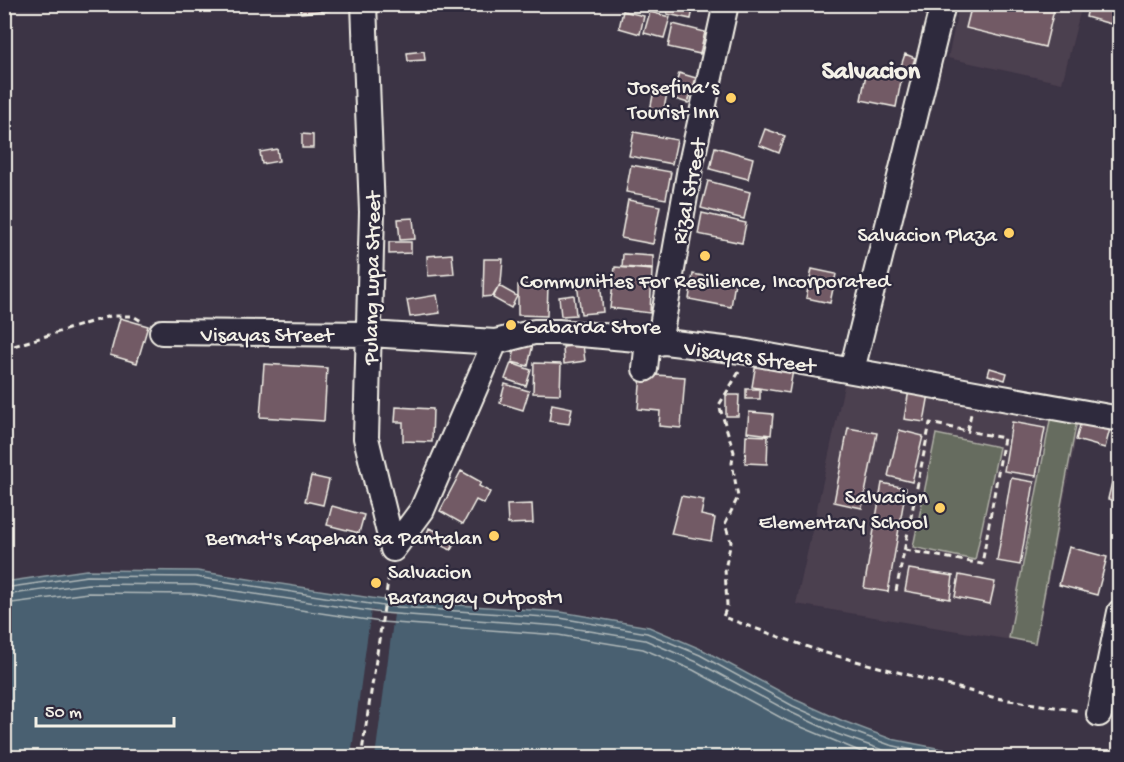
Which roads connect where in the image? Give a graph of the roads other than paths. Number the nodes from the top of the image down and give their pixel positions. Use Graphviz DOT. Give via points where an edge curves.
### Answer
graph roads {
  1 [pos="364,4"];
  2 [pos="726,4"];
  3 [pos="943,4"];
  4 [pos="162,332"];
  5 [pos="370,334"];
  6 [pos="653,341"];
  7 [pos="495,342"];
  8 [pos="645,369"];
  9 [pos="852,370"];
  10 [pos="1119,419"];
  11 [pos="1119,612"];
  12 [pos="1099,714"];
  1 -- 5 [label="street, Pulang Lupa Street" via="372,212"];
  2 -- 6 [label="street, Rizal Street"];
  3 -- 9 [label="street"];
  4 -- 5 [label="street, Visayas Street"];
  5 -- 7 [label="street, Visayas Street"];
  5 -- 7 [label="street, Pulang Lupa Street" via="366,438 393,549 422,510"];
  6 -- 7 [label="street, Visayas Street" via="558,332"];
  6 -- 8 [label="street, Rizal Street"];
  6 -- 9 [label="street, Visayas Street"];
  9 -- 10 [label="street, Visayas Street"];
  11 -- 12 [label="street"];
}
